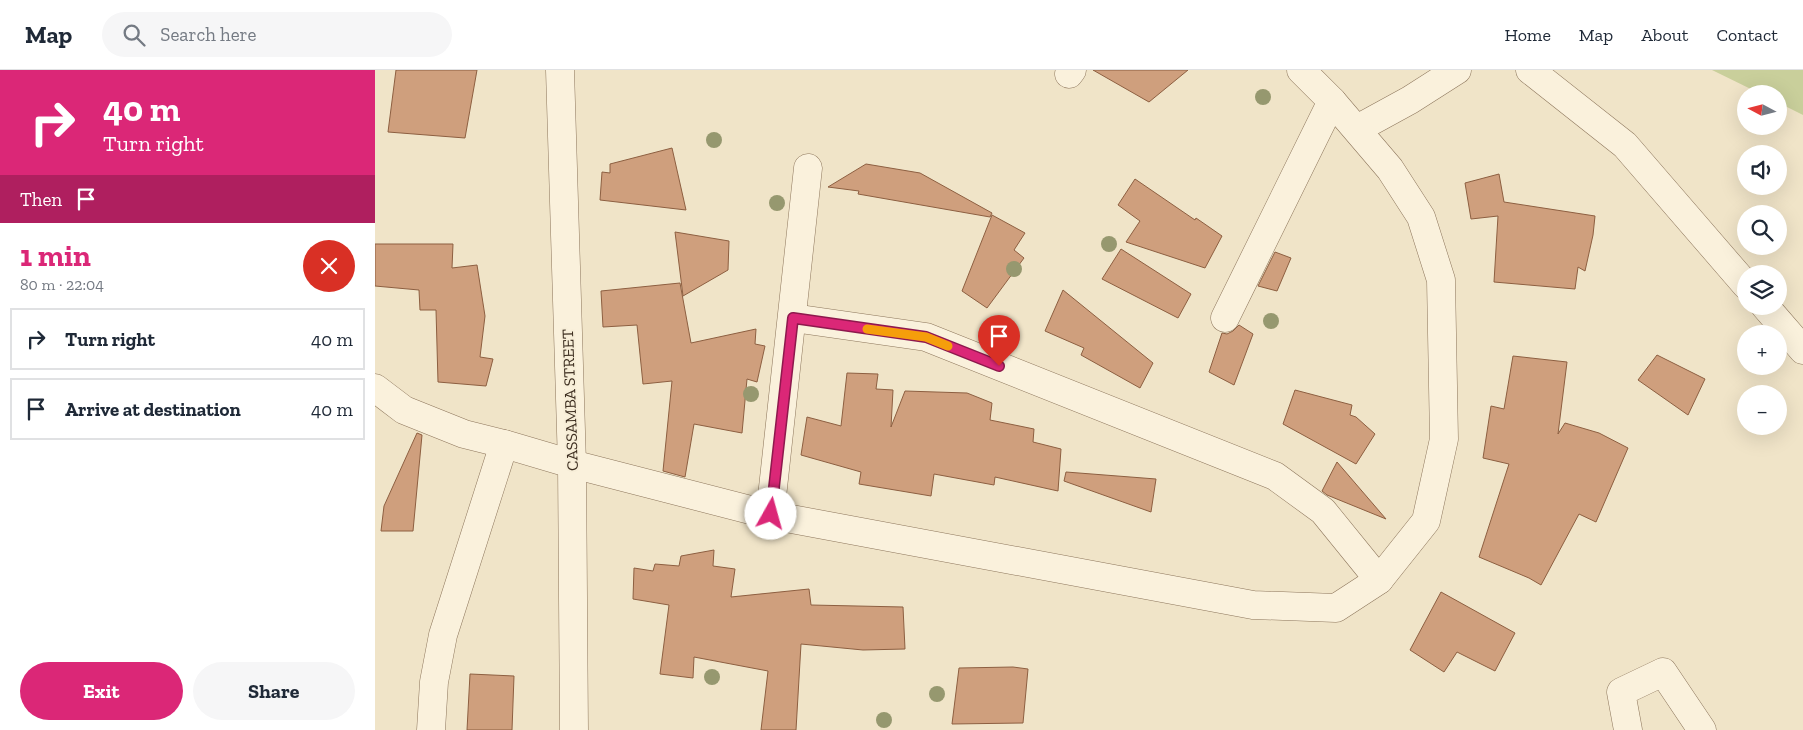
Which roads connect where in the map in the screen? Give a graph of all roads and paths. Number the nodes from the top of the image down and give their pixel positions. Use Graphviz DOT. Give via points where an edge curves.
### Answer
graph roads {
  1 [pos="560,70"];
  2 [pos="1301,70"];
  3 [pos="1457,70"];
  4 [pos="1530,70"];
  5 [pos="1332,101"];
  6 [pos="1357,129"];
  7 [pos="808,168"];
  8 [pos="1737,275"];
  9 [pos="1773,315"];
  10 [pos="793,318"];
  11 [pos="1225,318"];
  12 [pos="1803,350"];
  13 [pos="375,388"];
  14 [pos="504,444"];
  15 [pos="572,464"];
  16 [pos="771,514"];
  17 [pos="1379,580"];
  18 [pos="431,730"];
  19 [pos="574,730"];
  20 [pos="1628,730"];
  21 [pos="1702,730"];
  1 -- 15 [label="street, CASSAMBA STREET"];
  2 -- 5 [label="street"];
  3 -- 6 [label="street"];
  4 -- 8 [label="street" via="1625,145"];
  5 -- 6 [label="street"];
  5 -- 11 [label="street"];
  6 -- 17 [label="street" via="1390,169 1421,217 1441,280 1444,439 1427,521"];
  7 -- 10 [label="street"];
  9 -- 12 [label="street"];
  10 -- 16 [label="street"];
  10 -- 17 [label="street" via="926,337 1275,476 1323,511"];
  13 -- 14 [label="street" via="404,410 464,434"];
  14 -- 15 [label="street"];
  14 -- 18 [label="street" via="443,635 434,682"];
  15 -- 16 [label="street"];
  15 -- 19 [label="street, CASSAMBA STREET"];
  16 -- 17 [label="street" via="1253,605 1336,608"];
  20 -- 21 [label="street" via="1621,692 1663,672"];
}
